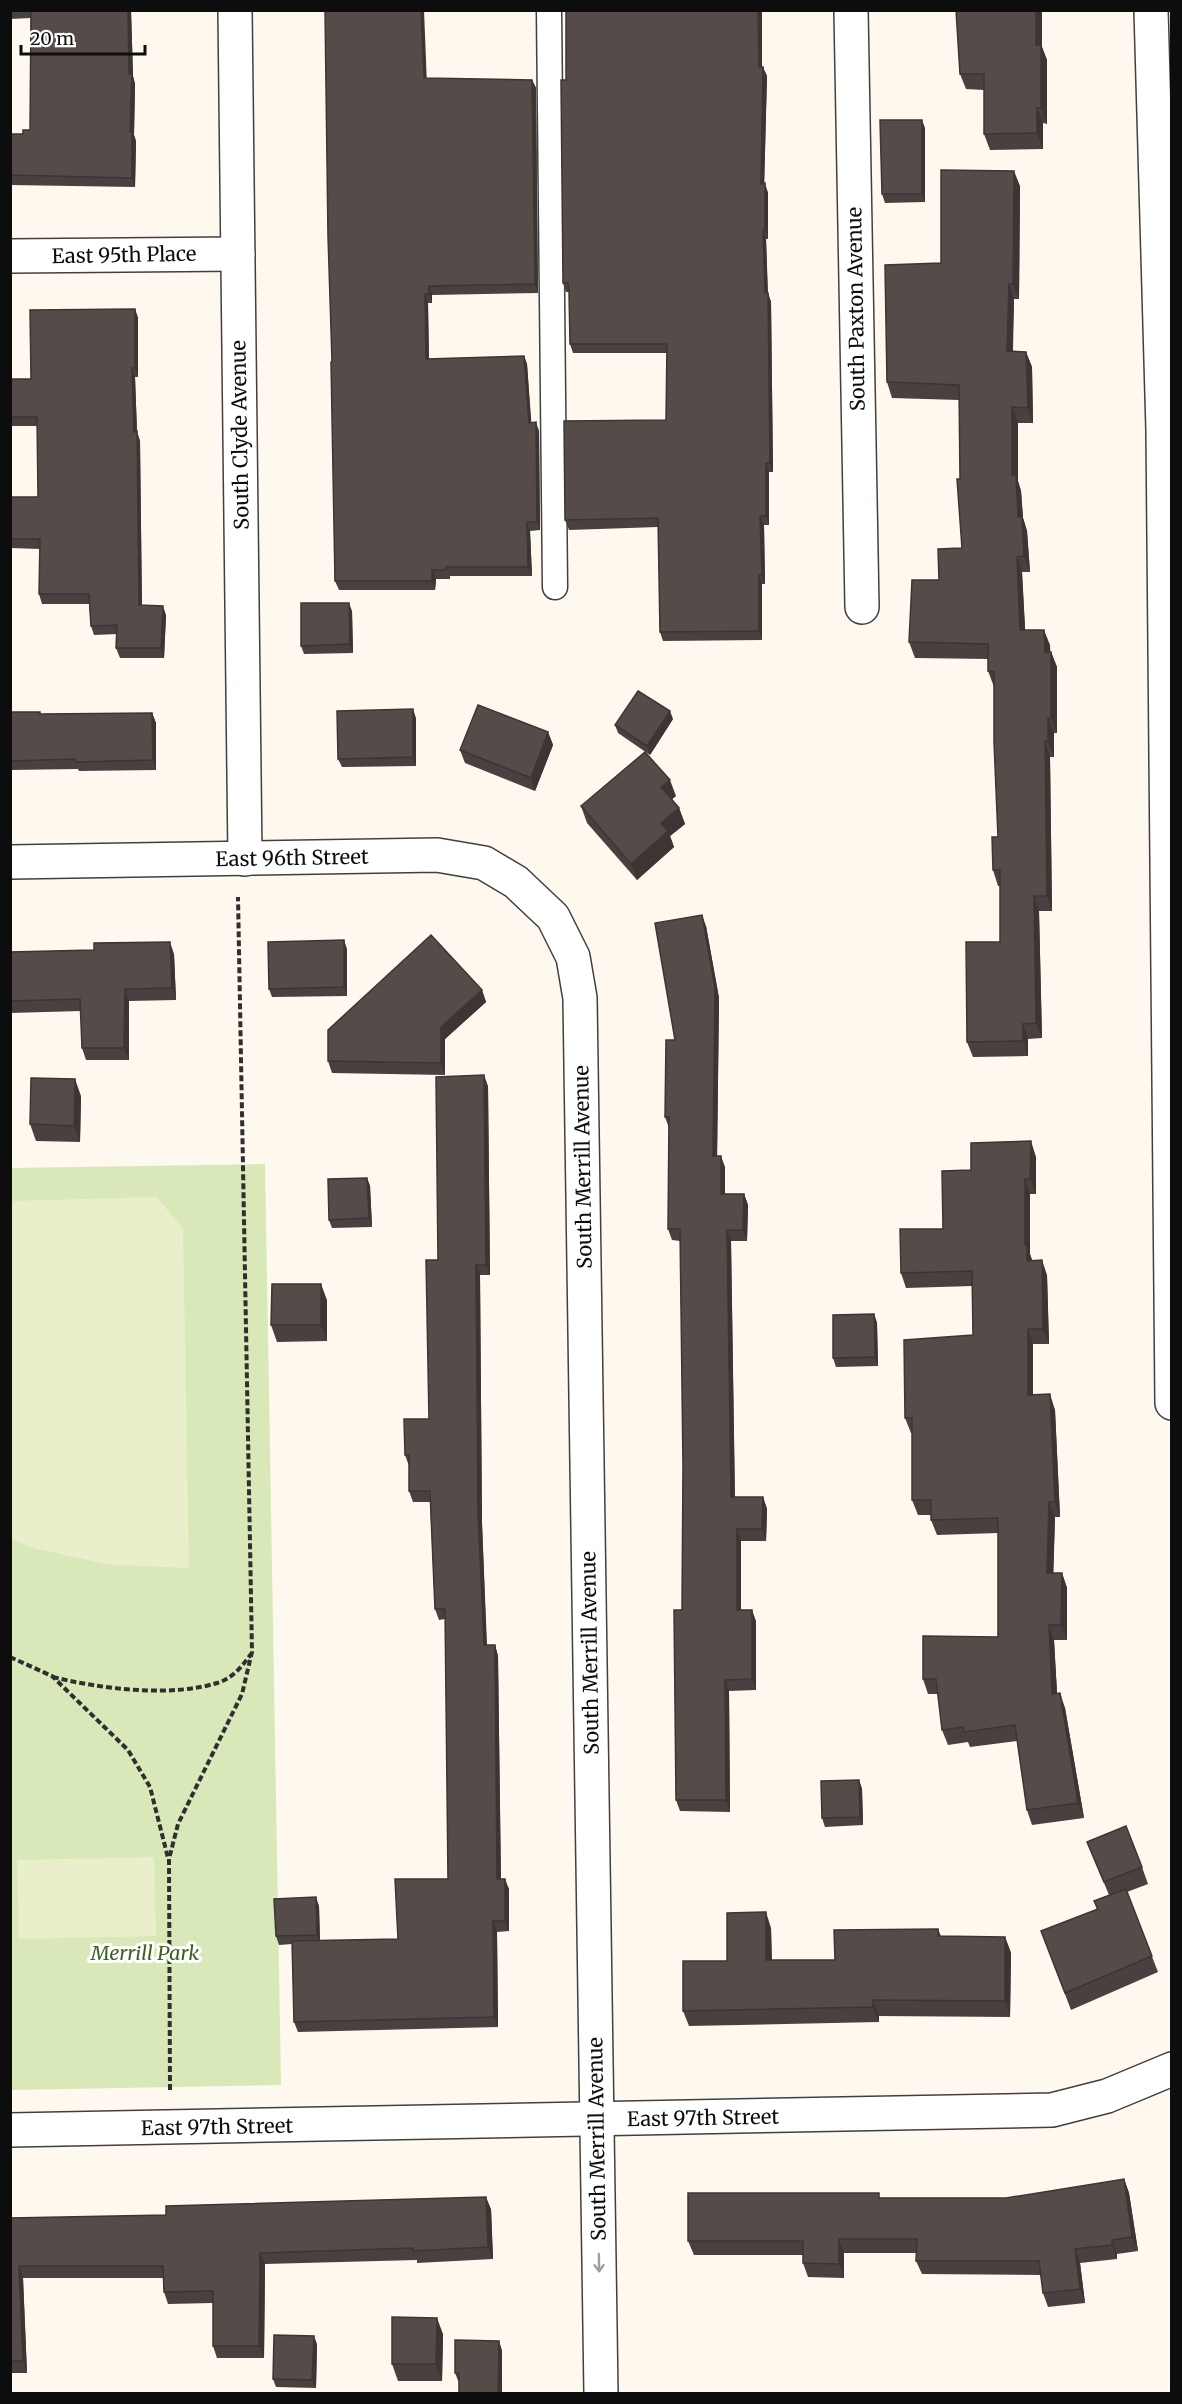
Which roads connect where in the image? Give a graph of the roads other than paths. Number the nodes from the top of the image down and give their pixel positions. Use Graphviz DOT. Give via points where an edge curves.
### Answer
graph roads {
  1 [pos="235,10"];
  2 [pos="549,10"];
  3 [pos="851,10"];
  4 [pos="1151,10"];
  5 [pos="238,254"];
  6 [pos="10,256"];
  7 [pos="1167,430"];
  8 [pos="555,587"];
  9 [pos="862,607"];
  10 [pos="10,862"];
  11 [pos="242,872"];
  12 [pos="553,917"];
  13 [pos="1172,1403"];
  14 [pos="1172,2069"];
  15 [pos="596,2121"];
  16 [pos="10,2130"];
  17 [pos="601,2394"];
  1 -- 5 [label="street, South Clyde Avenue"];
  2 -- 8 [label="lane"];
  3 -- 9 [label="street, South Paxton Avenue"];
  4 -- 7 [label="street"];
  5 -- 6 [label="street, East 95th Place"];
  5 -- 11 [label="street, South Clyde Avenue"];
  7 -- 13 [label="street"];
  10 -- 11 [label="street, East 96th Street"];
  11 -- 12 [label="street, East 96th Street" via="437,855 484,863 516,882"];
  12 -- 15 [label="street, South Merrill Avenue" via="573,957 580,998"];
  14 -- 15 [label="street, East 97th Street" via="1107,2096 1052,2110"];
  15 -- 16 [label="street, East 97th Street"];
  15 -- 17 [label="street, South Merrill Avenue, one-way"];
}
